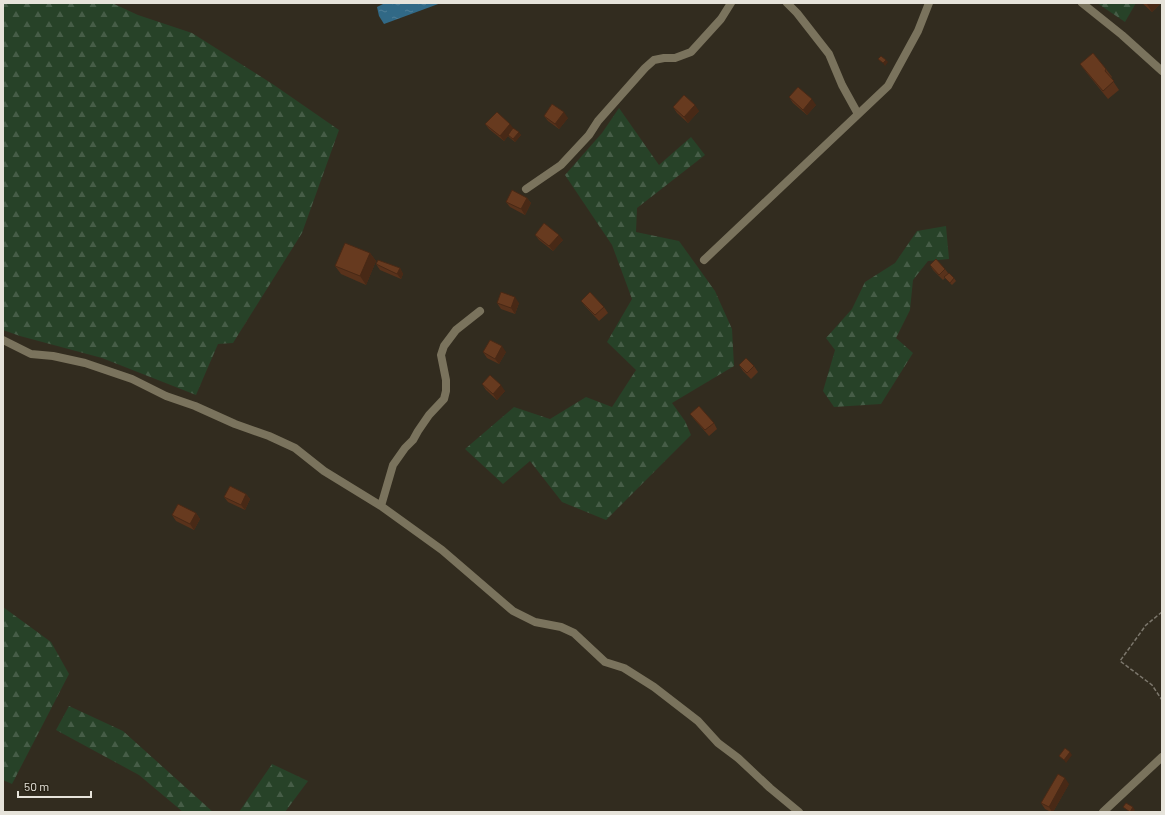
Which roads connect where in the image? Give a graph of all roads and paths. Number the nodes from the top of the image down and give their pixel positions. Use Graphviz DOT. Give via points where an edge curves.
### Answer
graph roads {
  1 [pos="732,3"];
  2 [pos="787,3"];
  3 [pos="929,3"];
  4 [pos="1082,3"];
  5 [pos="1162,71"];
  6 [pos="858,114"];
  7 [pos="526,189"];
  8 [pos="704,260"];
  9 [pos="480,311"];
  10 [pos="3,340"];
  11 [pos="381,506"];
  12 [pos="1162,612"];
  13 [pos="1162,700"];
  14 [pos="1162,756"];
  15 [pos="799,812"];
  16 [pos="1103,812"];
  1 -- 7 [label="street" via="691,52 675,58 654,60 645,68 598,121 589,135 560,165"];
  2 -- 6 [label="street" via="829,54"];
  3 -- 6 [label="street" via="918,31 888,86"];
  4 -- 5 [label="street"];
  6 -- 8 [label="street"];
  9 -- 11 [label="street" via="456,330 444,346 441,355 446,380 444,399 429,415 393,465"];
  10 -- 11 [label="street" via="31,354 85,363 132,379 166,396 269,436 295,448 324,471"];
  11 -- 15 [label="street" via="442,550 513,611 535,622 574,633 605,662 624,668 654,687 698,722 718,743"];
  12 -- 13 [label="path" via="1146,625 1120,661 1152,686"];
  14 -- 16 [label="street"];
}
